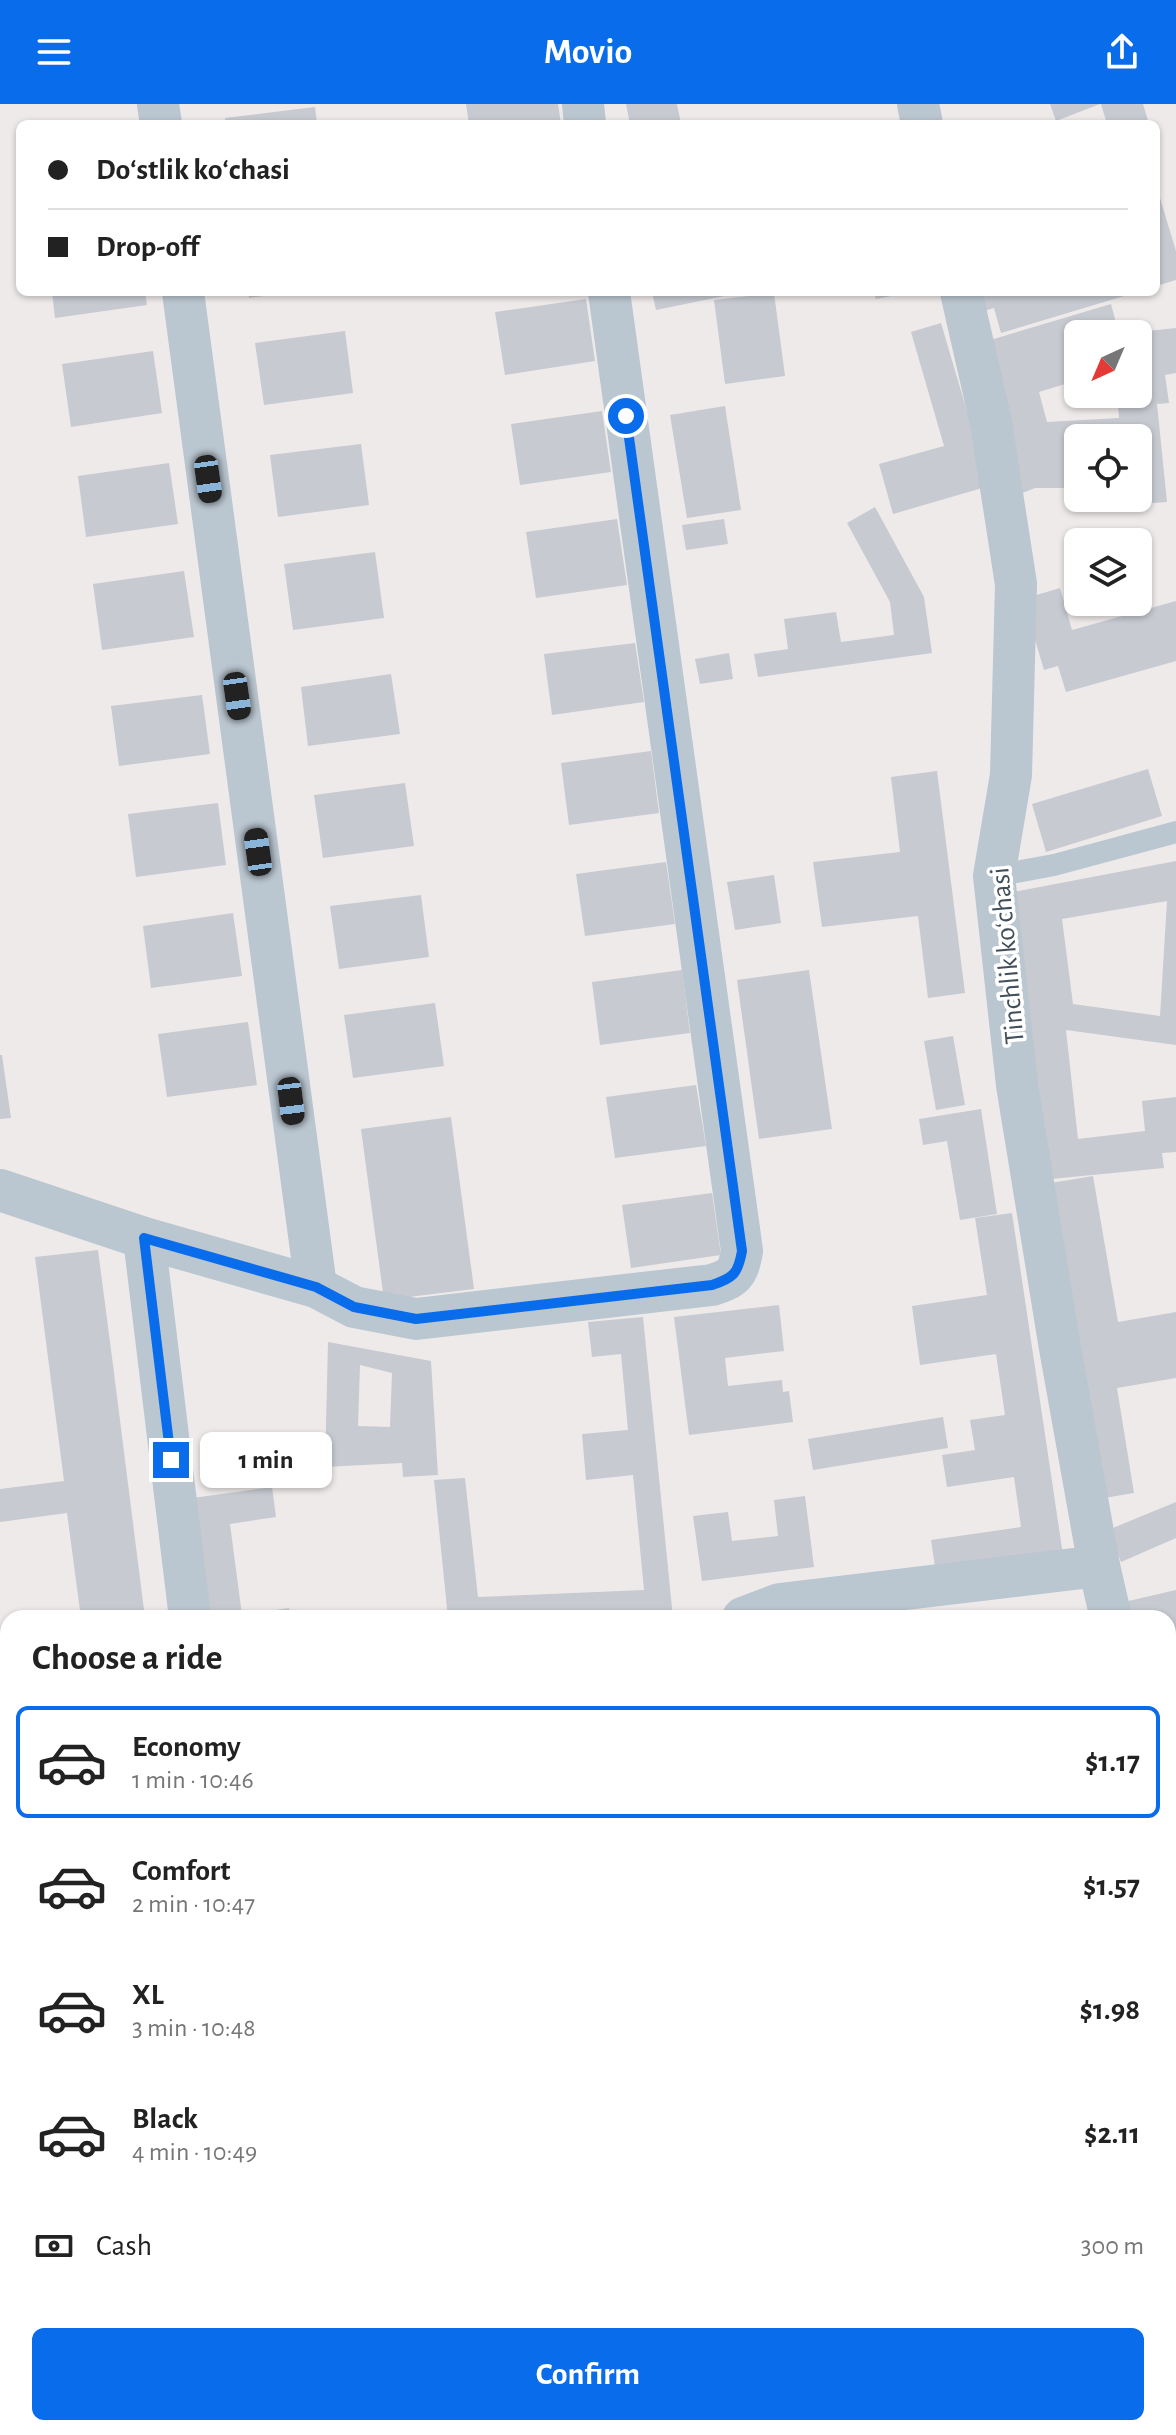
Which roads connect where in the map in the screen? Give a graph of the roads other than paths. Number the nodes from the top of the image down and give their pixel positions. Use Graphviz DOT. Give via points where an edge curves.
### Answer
graph roads {
  1 [pos="184,296"];
  2 [pos="610,296"];
  3 [pos="962,296"];
  4 [pos="1176,832"];
  5 [pos="994,876"];
  6 [pos="0,1190"];
  7 [pos="144,1238"];
  8 [pos="316,1287"];
  9 [pos="1099,1566"];
  10 [pos="189,1610"];
  11 [pos="764,1610"];
  12 [pos="1109,1610"];
  1 -- 8 [label="street"];
  2 -- 8 [label="street" via="742,1251 739,1268 730,1279 712,1285 416,1319 354,1307"];
  3 -- 5 [label="street, Tinchlik koʻchasi" via="991,423 1016,584 1011,775"];
  4 -- 5 [label="lane"];
  5 -- 9 [label="street, Tinchlik koʻchasi" via="1017,1085"];
  6 -- 7 [label="street"];
  7 -- 8 [label="street"];
  7 -- 10 [label="street"];
  9 -- 11 [label="street"];
  9 -- 12 [label="street, Tinchlik koʻchasi"];
}
